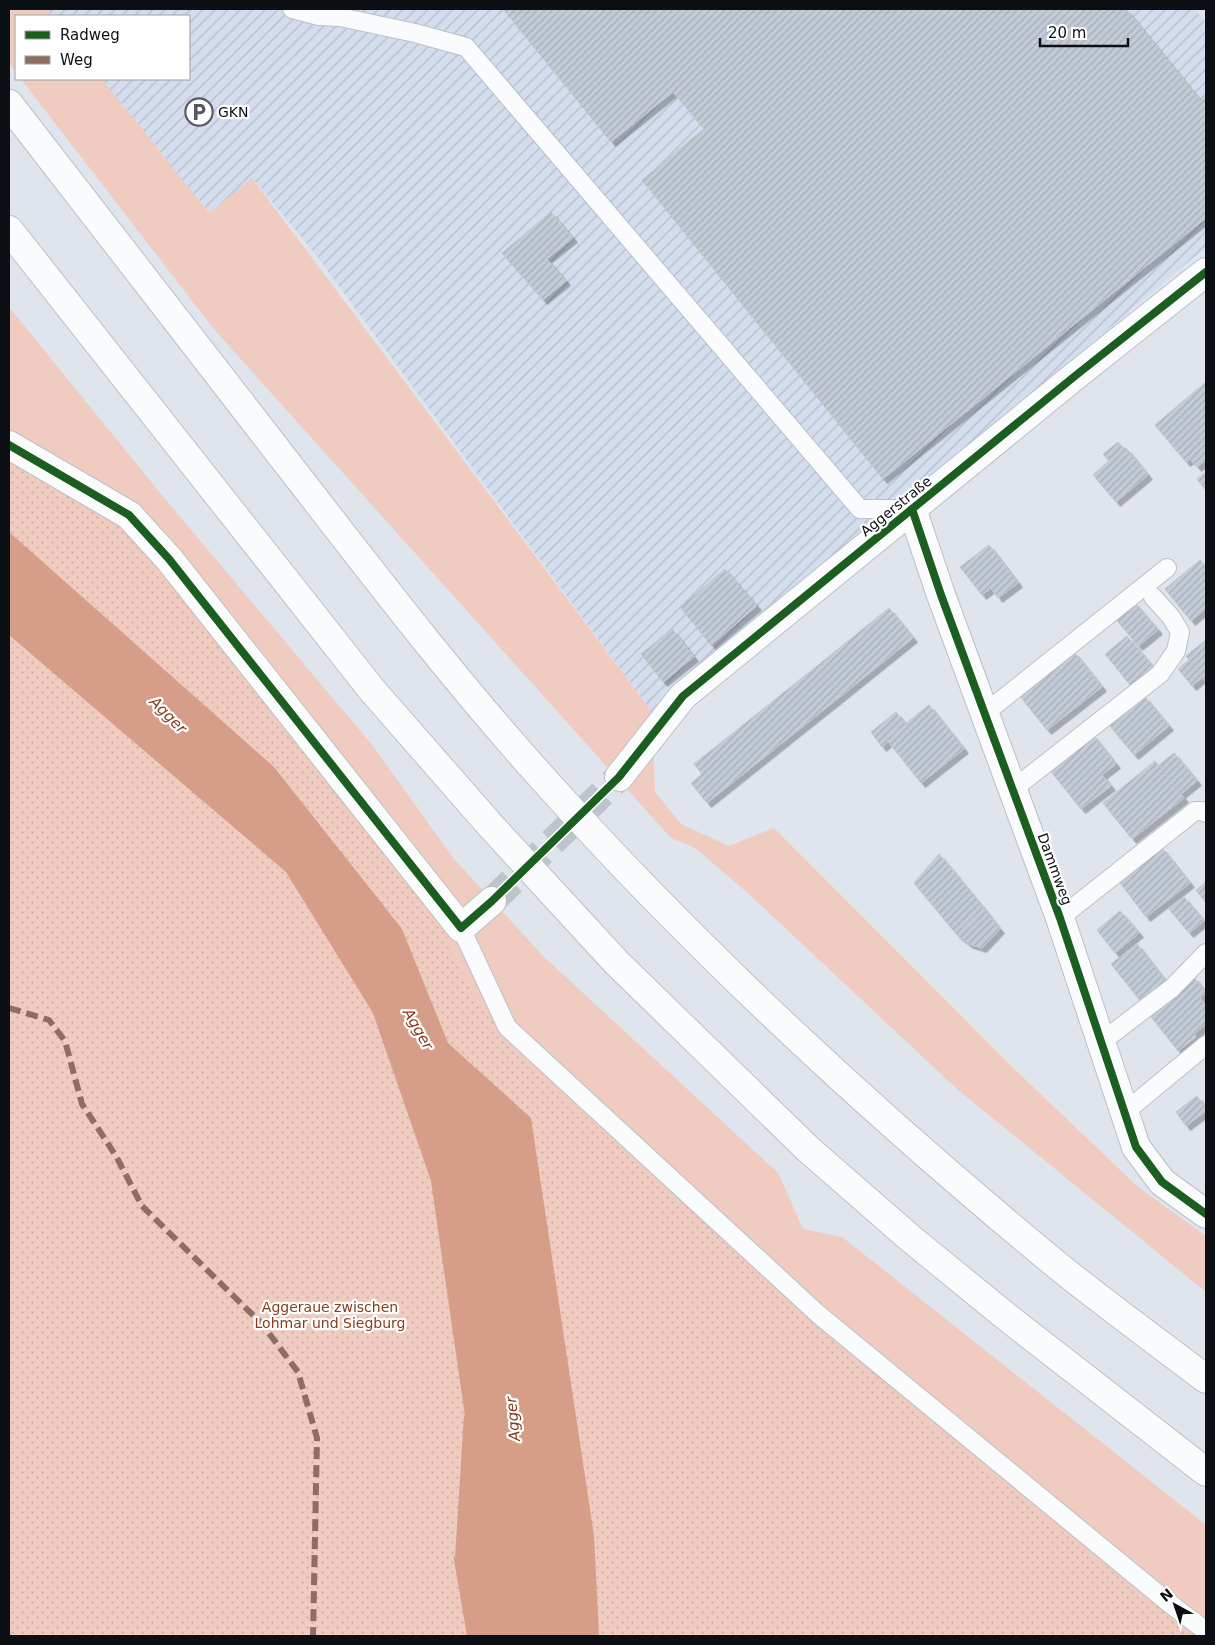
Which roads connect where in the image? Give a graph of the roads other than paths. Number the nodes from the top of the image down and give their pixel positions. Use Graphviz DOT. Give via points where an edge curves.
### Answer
graph roads {
  1 [pos="292,9"];
  2 [pos="9,104"];
  3 [pos="9,230"];
  4 [pos="1206,272"];
  5 [pos="9,445"];
  6 [pos="912,509"];
  7 [pos="1167,568"];
  8 [pos="1153,597"];
  9 [pos="985,712"];
  10 [pos="619,778"];
  11 [pos="1012,790"];
  12 [pos="1206,813"];
  13 [pos="492,901"];
  14 [pos="1060,918"];
  15 [pos="461,928"];
  16 [pos="1206,953"];
  17 [pos="1100,1043"];
  18 [pos="1206,1046"];
  19 [pos="1125,1112"];
  20 [pos="1206,1214"];
  21 [pos="1206,1379"];
  22 [pos="1206,1472"];
  23 [pos="1206,1631"];
  1 -- 6 [label="lane" via="415,33 466,47 860,509"];
  2 -- 21 [label="main road" via="427,643 544,781 655,899 860,1096 1055,1264"];
  3 -- 22 [label="main road" via="372,690 490,825 617,962 808,1149 903,1232"];
  4 -- 6 [label="main road, Aggerstraße"];
  5 -- 15 [label="main road" via="129,515 169,559"];
  6 -- 9 [label="main road, Dammweg"];
  6 -- 10 [label="main road, Aggerstraße" via="683,696"];
  7 -- 9 [label="lane"];
  8 -- 11 [label="lane" via="1180,632 1176,651 1160,674"];
  9 -- 11 [label="main road, Dammweg"];
  11 -- 14 [label="main road, Dammweg"];
  12 -- 14 [label="lane" via="1195,811"];
  13 -- 15 [label="main road"];
  14 -- 17 [label="main road, Dammweg"];
  15 -- 23 [label="lane" via="506,1027 818,1314"];
  16 -- 17 [label="lane" via="1172,988"];
  17 -- 19 [label="main road, Dammweg"];
  18 -- 19 [label="lane"];
  19 -- 20 [label="main road, Dammweg" via="1136,1147 1162,1182"];
}
